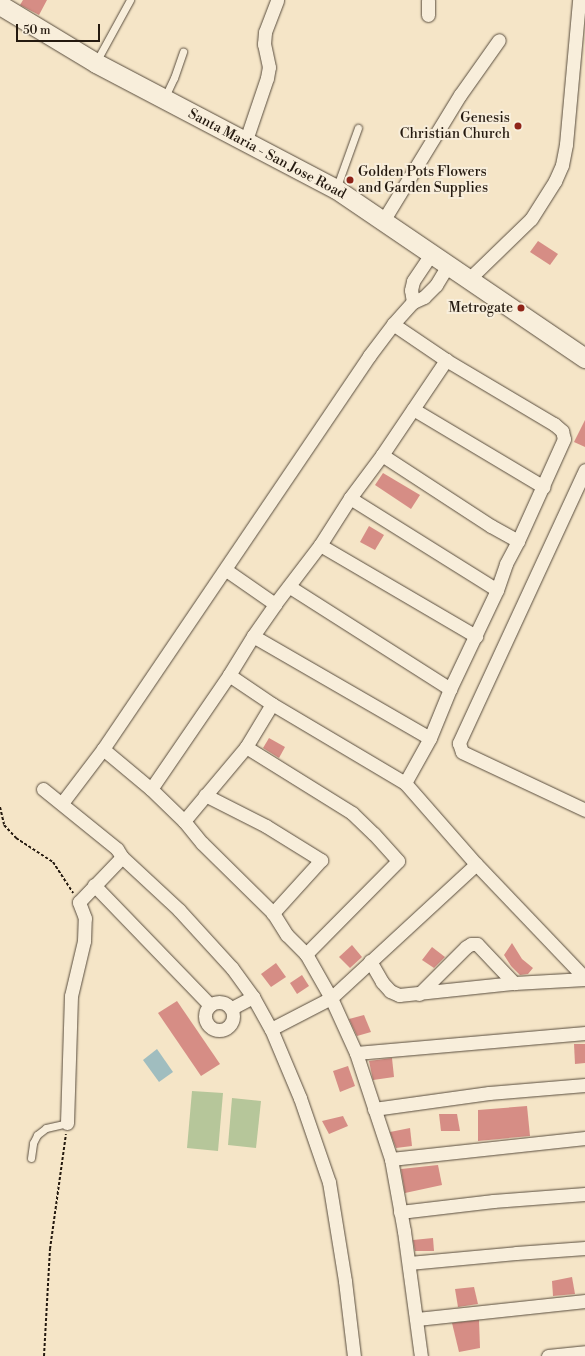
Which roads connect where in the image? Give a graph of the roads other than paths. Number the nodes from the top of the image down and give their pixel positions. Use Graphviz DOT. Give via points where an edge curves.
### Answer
graph roads {
  1 [pos="130,0"];
  2 [pos="276,0"];
  3 [pos="428,0"];
  4 [pos="579,0"];
  5 [pos="0,5"];
  6 [pos="428,15"];
  7 [pos="499,40"];
  8 [pos="183,52"];
  9 [pos="96,63"];
  10 [pos="164,99"];
  11 [pos="358,128"];
  12 [pos="246,140"];
  13 [pos="336,189"];
  14 [pos="383,221"];
  15 [pos="431,254"];
  16 [pos="448,265"];
  17 [pos="469,279"];
  18 [pos="413,302"];
  19 [pos="393,324"];
  20 [pos="585,358"];
  21 [pos="446,360"];
  22 [pos="413,409"];
  23 [pos="382,455"];
  24 [pos="585,470"];
  25 [pos="544,487"];
  26 [pos="350,498"];
  27 [pos="518,541"];
  28 [pos="320,545"];
  29 [pos="226,570"];
  30 [pos="290,587"];
  31 [pos="497,590"];
  32 [pos="275,604"];
  33 [pos="253,636"];
  34 [pos="476,636"];
  35 [pos="229,675"];
  36 [pos="450,689"];
  37 [pos="272,704"];
  38 [pos="430,738"];
  39 [pos="246,747"];
  40 [pos="103,749"];
  41 [pos="405,783"];
  42 [pos="43,789"];
  43 [pos="151,789"];
  44 [pos="205,795"];
  45 [pos="62,803"];
  46 [pos="585,810"];
  47 [pos="184,821"];
  48 [pos="122,857"];
  49 [pos="476,864"];
  50 [pos="94,885"];
  51 [pos="273,913"];
  52 [pos="306,954"];
  53 [pos="370,961"];
  54 [pos="585,979"];
  55 [pos="514,983"];
  56 [pos="419,994"];
  57 [pos="253,997"];
  58 [pos="331,998"];
  59 [pos="210,1005"];
  60 [pos="232,1008"];
  61 [pos="271,1029"];
  62 [pos="585,1033"];
  63 [pos="356,1053"];
  64 [pos="585,1085"];
  65 [pos="374,1109"];
  66 [pos="67,1123"];
  67 [pos="585,1138"];
  68 [pos="31,1158"];
  69 [pos="391,1159"];
  70 [pos="585,1194"];
  71 [pos="400,1212"];
  72 [pos="585,1248"];
  73 [pos="409,1263"];
  74 [pos="585,1301"];
  75 [pos="417,1319"];
  76 [pos="585,1352"];
  77 [pos="354,1356"];
  78 [pos="421,1356"];
  79 [pos="548,1356"];
  1 -- 9 [label="lane"];
  2 -- 12 [label="street" via="264,44 269,67 267,78"];
  3 -- 6 [label="street"];
  4 -- 17 [label="street" via="562,165 531,219"];
  5 -- 9 [label="main road, Santa Maria - San Jose Road"];
  7 -- 14 [label="street" via="460,95"];
  8 -- 10 [label="lane"];
  9 -- 10 [label="main road, Santa Maria - San Jose Road"];
  10 -- 12 [label="main road, Santa Maria - San Jose Road"];
  11 -- 13 [label="lane"];
  12 -- 13 [label="main road, Santa Maria - San Jose Road"];
  13 -- 14 [label="main road, Santa Maria - San Jose Road"];
  14 -- 15 [label="main road, Santa Maria - San Jose Road"];
  15 -- 16 [label="main road, Santa Maria - San Jose Road"];
  15 -- 18 [label="street" via="413,281"];
  16 -- 17 [label="main road, Santa Maria - San Jose Road"];
  16 -- 18 [label="street" via="424,297"];
  17 -- 20 [label="main road, Santa Maria - San Jose Road"];
  18 -- 19 [label="street"];
  19 -- 21 [label="street"];
  19 -- 29 [label="street"];
  21 -- 22 [label="street"];
  21 -- 25 [label="street" via="562,431 564,439"];
  22 -- 23 [label="street"];
  22 -- 25 [label="street"];
  23 -- 26 [label="street"];
  23 -- 27 [label="street" via="490,526"];
  24 -- 46 [label="street" via="459,743 462,752"];
  25 -- 27 [label="street"];
  26 -- 28 [label="street"];
  26 -- 31 [label="street"];
  27 -- 31 [label="street"];
  28 -- 30 [label="street"];
  28 -- 34 [label="street"];
  29 -- 32 [label="street"];
  29 -- 40 [label="street"];
  30 -- 32 [label="street"];
  30 -- 36 [label="street"];
  31 -- 34 [label="street"];
  32 -- 33 [label="street"];
  33 -- 35 [label="street"];
  33 -- 38 [label="street"];
  34 -- 36 [label="street"];
  35 -- 37 [label="street"];
  35 -- 43 [label="street"];
  36 -- 38 [label="street"];
  37 -- 39 [label="street"];
  37 -- 41 [label="street"];
  38 -- 41 [label="street"];
  39 -- 44 [label="street"];
  39 -- 52 [label="street" via="352,813 398,861"];
  40 -- 43 [label="street"];
  40 -- 45 [label="street"];
  41 -- 49 [label="street"];
  42 -- 45 [label="street"];
  43 -- 47 [label="street"];
  44 -- 47 [label="street"];
  44 -- 51 [label="street" via="266,826 321,860"];
  45 -- 48 [label="street" via="117,849"];
  47 -- 51 [label="street" via="202,843"];
  48 -- 50 [label="street"];
  48 -- 57 [label="street" via="199,931 232,968"];
  49 -- 53 [label="street"];
  49 -- 54 [label="street"];
  50 -- 59 [label="street"];
  50 -- 66 [label="street" via="79,902 85,918 84,941 71,996"];
  51 -- 52 [label="street" via="287,935"];
  52 -- 58 [label="street"];
  53 -- 56 [label="street" via="390,991 399,995"];
  53 -- 58 [label="street"];
  54 -- 55 [label="street"];
  55 -- 56 [label="street"];
  55 -- 56 [label="street" via="477,944 471,944"];
  57 -- 60 [label="street"];
  57 -- 61 [label="street"];
  58 -- 61 [label="street"];
  58 -- 63 [label="street"];
  59 -- 60 [label="street" via="219,1002"];
  59 -- 60 [label="street" via="205,1019 215,1030 229,1027 234,1018"];
  61 -- 77 [label="street" via="300,1098 329,1182"];
  62 -- 63 [label="street"];
  63 -- 65 [label="street"];
  64 -- 65 [label="street" via="489,1093"];
  65 -- 69 [label="street"];
  66 -- 68 [label="lane" via="46,1128 37,1135"];
  67 -- 69 [label="street"];
  69 -- 71 [label="street"];
  70 -- 71 [label="street"];
  71 -- 73 [label="street"];
  72 -- 73 [label="street"];
  73 -- 75 [label="street"];
  74 -- 75 [label="street"];
  75 -- 78 [label="street"];
  76 -- 79 [label="street"];
}
